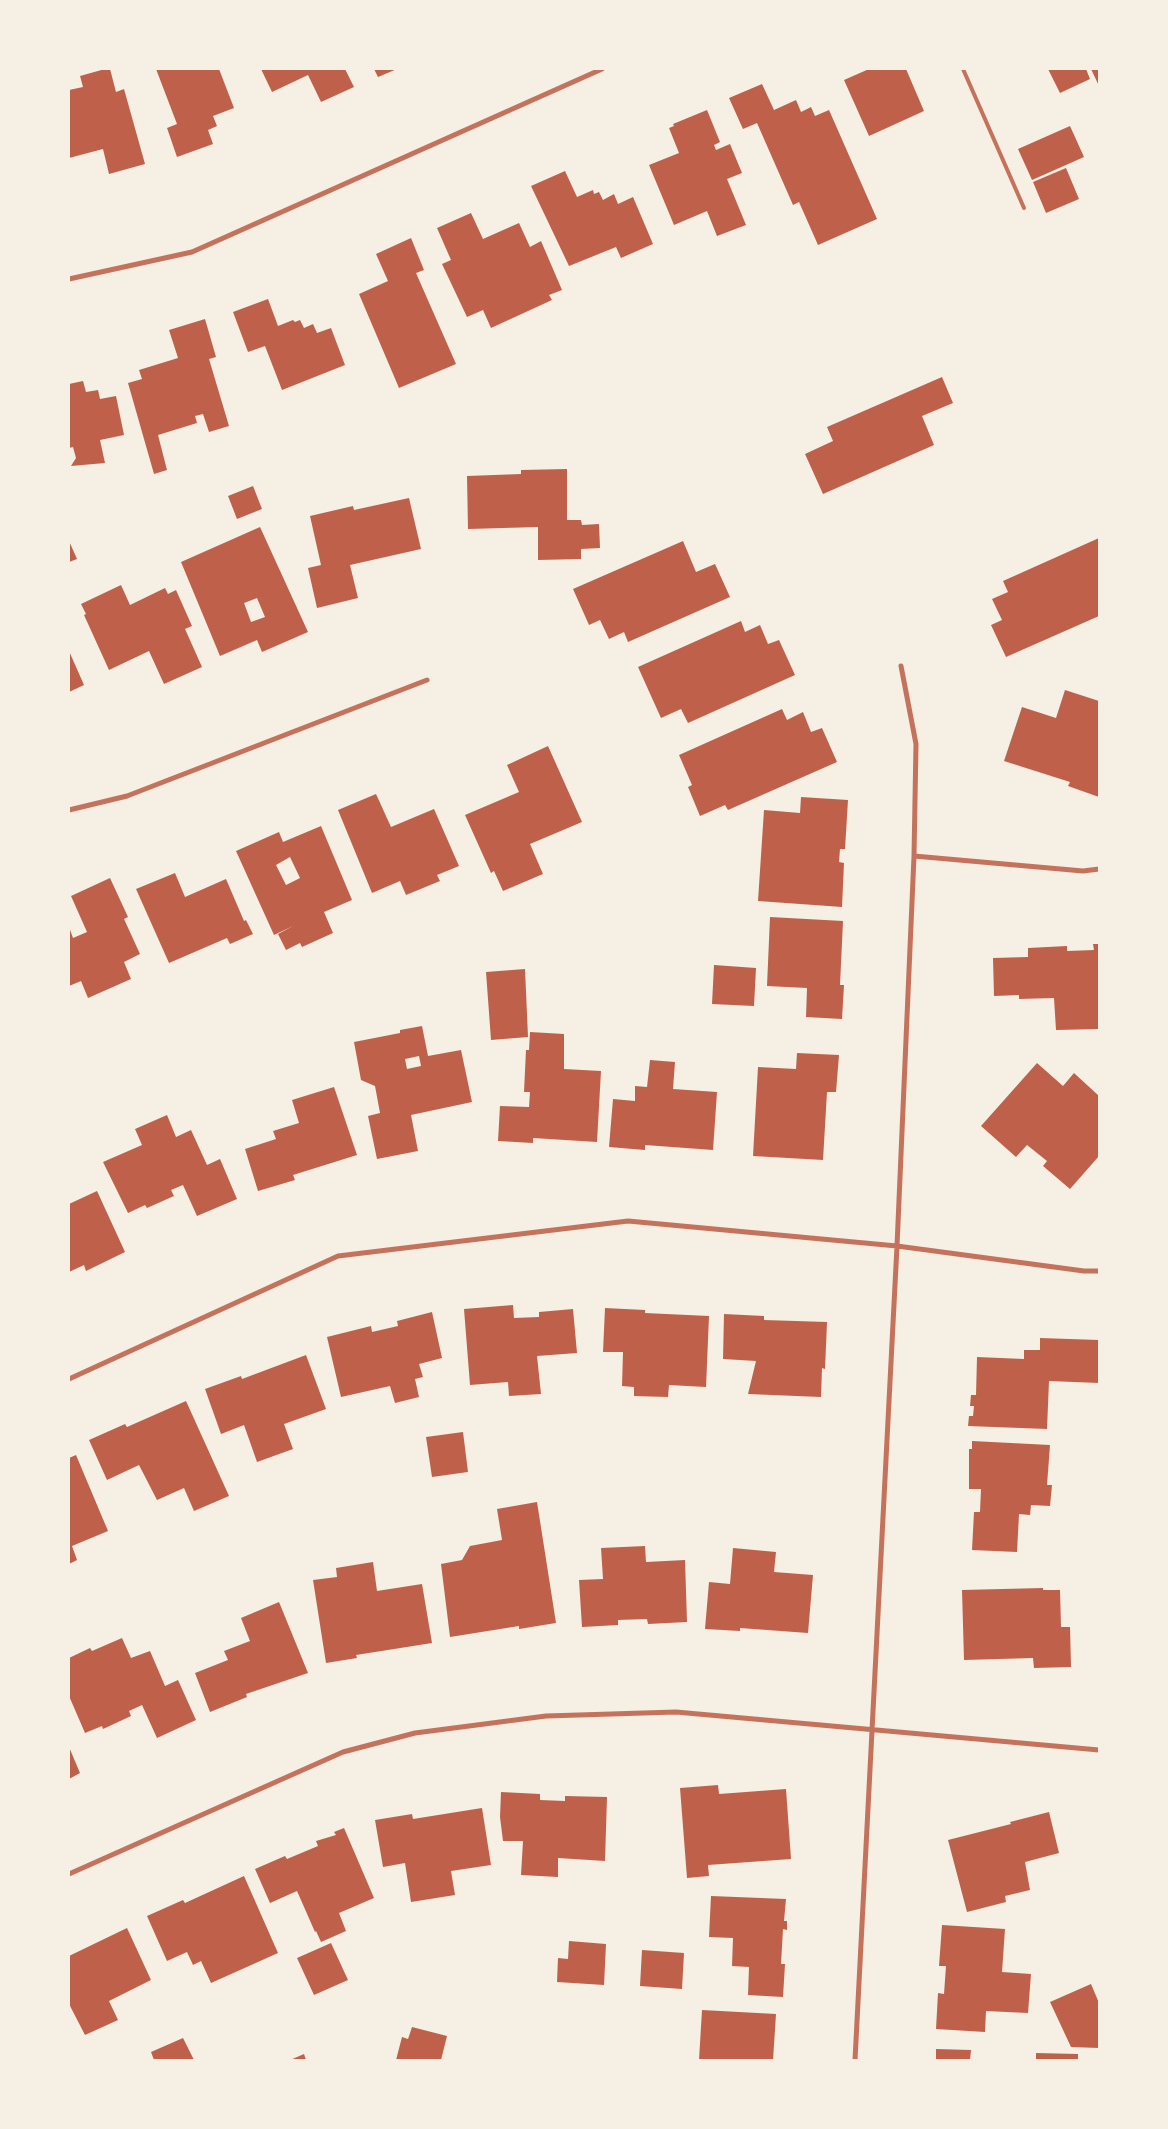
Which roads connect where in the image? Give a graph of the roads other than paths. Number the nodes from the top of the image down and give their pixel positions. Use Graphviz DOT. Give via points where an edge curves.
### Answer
graph roads {
  1 [pos="602,69"];
  2 [pos="963,69"];
  3 [pos="1024,208"];
  4 [pos="69,280"];
  5 [pos="901,666"];
  6 [pos="427,680"];
  7 [pos="69,810"];
  8 [pos="914,856"];
  9 [pos="1099,869"];
  10 [pos="897,1246"];
  11 [pos="1099,1271"];
  12 [pos="69,1379"];
  13 [pos="874,1729"];
  14 [pos="1099,1750"];
  15 [pos="69,1874"];
  16 [pos="855,2060"];
  1 -- 4 [label="street" via="192,252"];
  2 -- 3 [label="lane"];
  5 -- 8 [label="street" via="916,744"];
  6 -- 7 [label="street" via="127,796"];
  8 -- 9 [label="street" via="1083,871"];
  8 -- 10 [label="street"];
  10 -- 11 [label="street"];
  10 -- 12 [label="street" via="628,1221 338,1256"];
  10 -- 13 [label="street"];
  13 -- 14 [label="street"];
  13 -- 15 [label="street" via="676,1712 546,1716 415,1733 343,1752"];
  13 -- 16 [label="street"];
}
